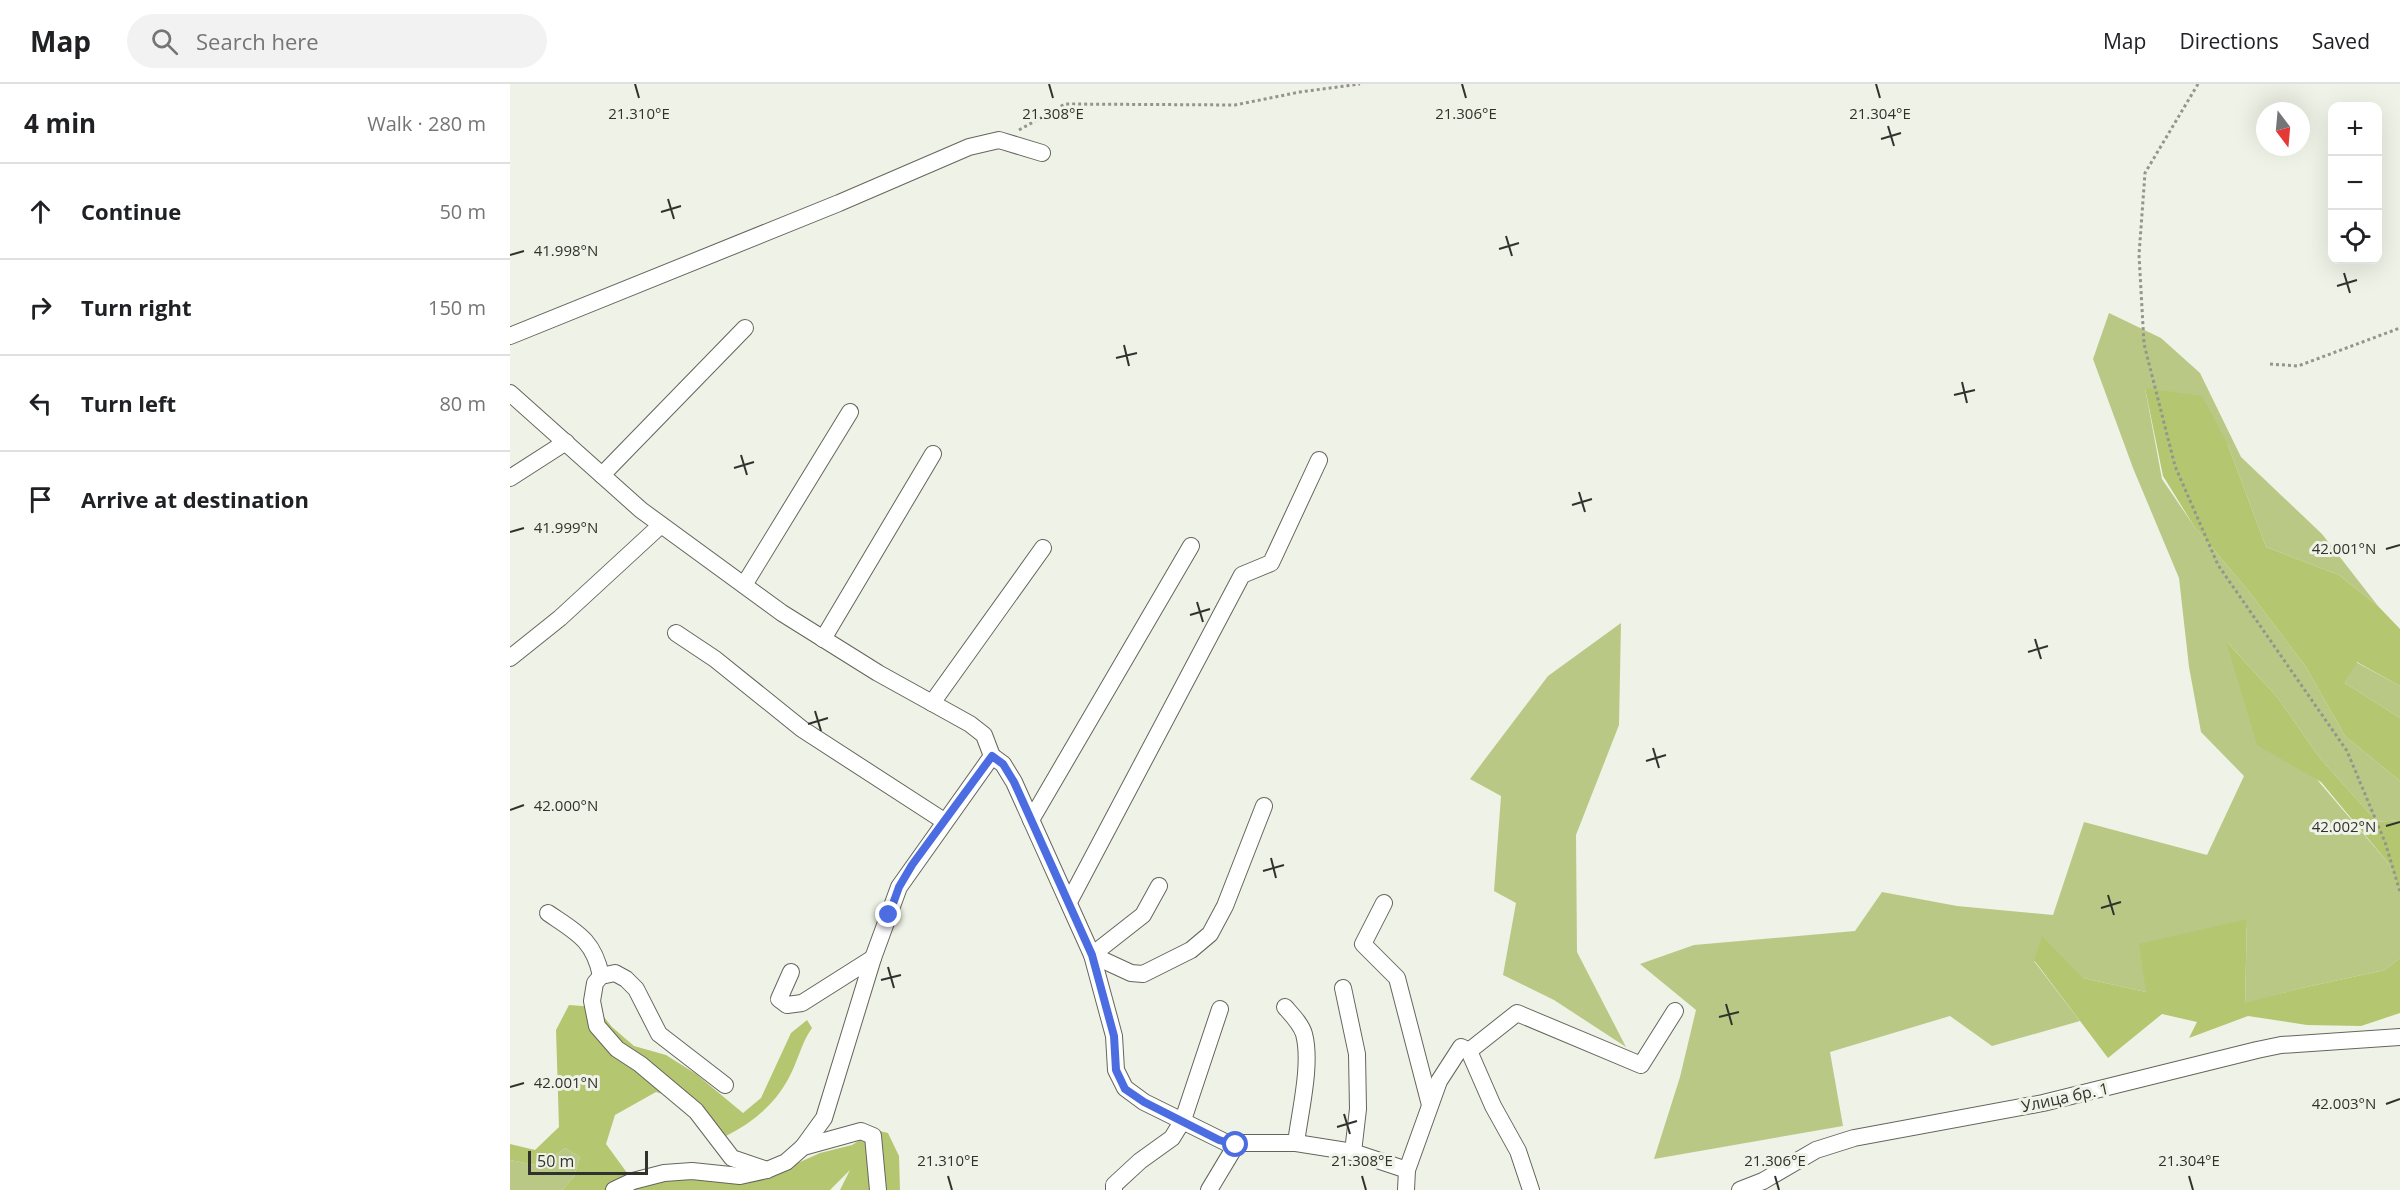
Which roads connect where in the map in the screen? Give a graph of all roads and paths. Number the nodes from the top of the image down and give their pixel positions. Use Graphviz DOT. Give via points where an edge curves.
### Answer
graph roads {
  1 [pos="1360,84"];
  2 [pos="2198,84"];
  3 [pos="999,140"];
  4 [pos="1042,153"];
  5 [pos="746,328"];
  6 [pos="2400,328"];
  7 [pos="510,336"];
  8 [pos="2270,364"];
  9 [pos="510,393"];
  10 [pos="850,412"];
  11 [pos="566,442"];
  12 [pos="933,454"];
  13 [pos="1319,460"];
  14 [pos="602,475"];
  15 [pos="510,478"];
  16 [pos="661,525"];
  17 [pos="1191,546"];
  18 [pos="1043,548"];
  19 [pos="744,585"];
  20 [pos="676,633"];
  21 [pos="824,639"];
  22 [pos="510,658"];
  23 [pos="932,703"];
  24 [pos="992,756"];
  25 [pos="1263,806"];
  26 [pos="1031,820"];
  27 [pos="944,821"];
  28 [pos="1159,886"];
  29 [pos="2400,892"];
  30 [pos="1070,900"];
  31 [pos="1384,903"];
  32 [pos="548,913"];
  33 [pos="1092,955"];
  34 [pos="873,958"];
  35 [pos="791,972"];
  36 [pos="601,976"];
  37 [pos="1343,988"];
  38 [pos="1285,1006"];
  39 [pos="1220,1009"];
  40 [pos="1676,1011"];
  41 [pos="2400,1037"];
  42 [pos="1469,1051"];
  43 [pos="725,1084"];
  44 [pos="1430,1106"];
  45 [pos="1183,1120"];
  46 [pos="1296,1143"];
  47 [pos="1236,1145"];
  48 [pos="803,1147"];
  49 [pos="1353,1152"];
  50 [pos="767,1170"];
  51 [pos="1407,1170"];
  52 [pos="614,1190"];
  53 [pos="879,1190"];
  54 [pos="1114,1190"];
  55 [pos="1209,1190"];
  56 [pos="1406,1190"];
  57 [pos="1531,1190"];
  58 [pos="1740,1190"];
  1 -- 3 [label="path" via="1234,105 1065,104"];
  2 -- 29 [label="path" via="2145,173 2139,255 2144,344 2175,466 2218,565 2347,751 2385,842"];
  3 -- 4 [label="street"];
  3 -- 7 [label="street" via="969,147"];
  5 -- 14 [label="street"];
  6 -- 8 [label="path" via="2298,366"];
  9 -- 11 [label="street"];
  10 -- 19 [label="street"];
  11 -- 14 [label="street"];
  11 -- 15 [label="street"];
  12 -- 21 [label="street"];
  13 -- 30 [label="street" via="1271,563 1242,575"];
  14 -- 16 [label="street"];
  16 -- 19 [label="street"];
  16 -- 22 [label="street" via="560,618"];
  17 -- 26 [label="street"];
  18 -- 23 [label="street"];
  19 -- 21 [label="street"];
  20 -- 27 [label="street" via="802,729"];
  21 -- 23 [label="street"];
  23 -- 24 [label="street" via="984,735"];
  24 -- 26 [label="street" via="1003,764 1014,782"];
  24 -- 27 [label="street"];
  25 -- 33 [label="street" via="1225,906 1210,934 1191,950 1143,974 1131,973"];
  26 -- 30 [label="street"];
  27 -- 34 [label="street" via="899,887"];
  28 -- 33 [label="street" via="1143,915"];
  30 -- 33 [label="street"];
  31 -- 44 [label="street" via="1363,944 1396,978"];
  32 -- 36 [label="street" via="586,939 598,958"];
  33 -- 45 [label="street" via="1114,1036 1116,1070 1125,1089"];
  34 -- 35 [label="street" via="802,1003 787,1005 779,999"];
  34 -- 48 [label="street" via="824,1118"];
  36 -- 43 [label="street" via="615,973 626,979 636,989 659,1034"];
  36 -- 50 [label="street" via="595,983 592,1001 597,1026 617,1049 696,1111 732,1158"];
  37 -- 49 [label="street" via="1357,1054 1358,1109"];
  38 -- 46 [label="street" via="1303,1032 1305,1044"];
  39 -- 45 [label="street"];
  40 -- 42 [label="street" via="1641,1065 1517,1013"];
  41 -- 58 [label="street, Улица бр. 1" via="2265,1048 2043,1103 1854,1138 1816,1150"];
  42 -- 44 [label="street" via="1461,1047 1452,1058"];
  42 -- 57 [label="street" via="1492,1106 1518,1151"];
  44 -- 51 [label="street"];
  45 -- 47 [label="street"];
  45 -- 54 [label="street" via="1173,1138 1140,1161 1114,1185"];
  46 -- 47 [label="street"];
  46 -- 49 [label="street"];
  47 -- 55 [label="street"];
  48 -- 50 [label="street" via="786,1162"];
  48 -- 53 [label="street" via="861,1131 873,1136"];
  49 -- 51 [label="street"];
  50 -- 52 [label="street" via="740,1176 664,1173"];
  51 -- 56 [label="street"];
}
